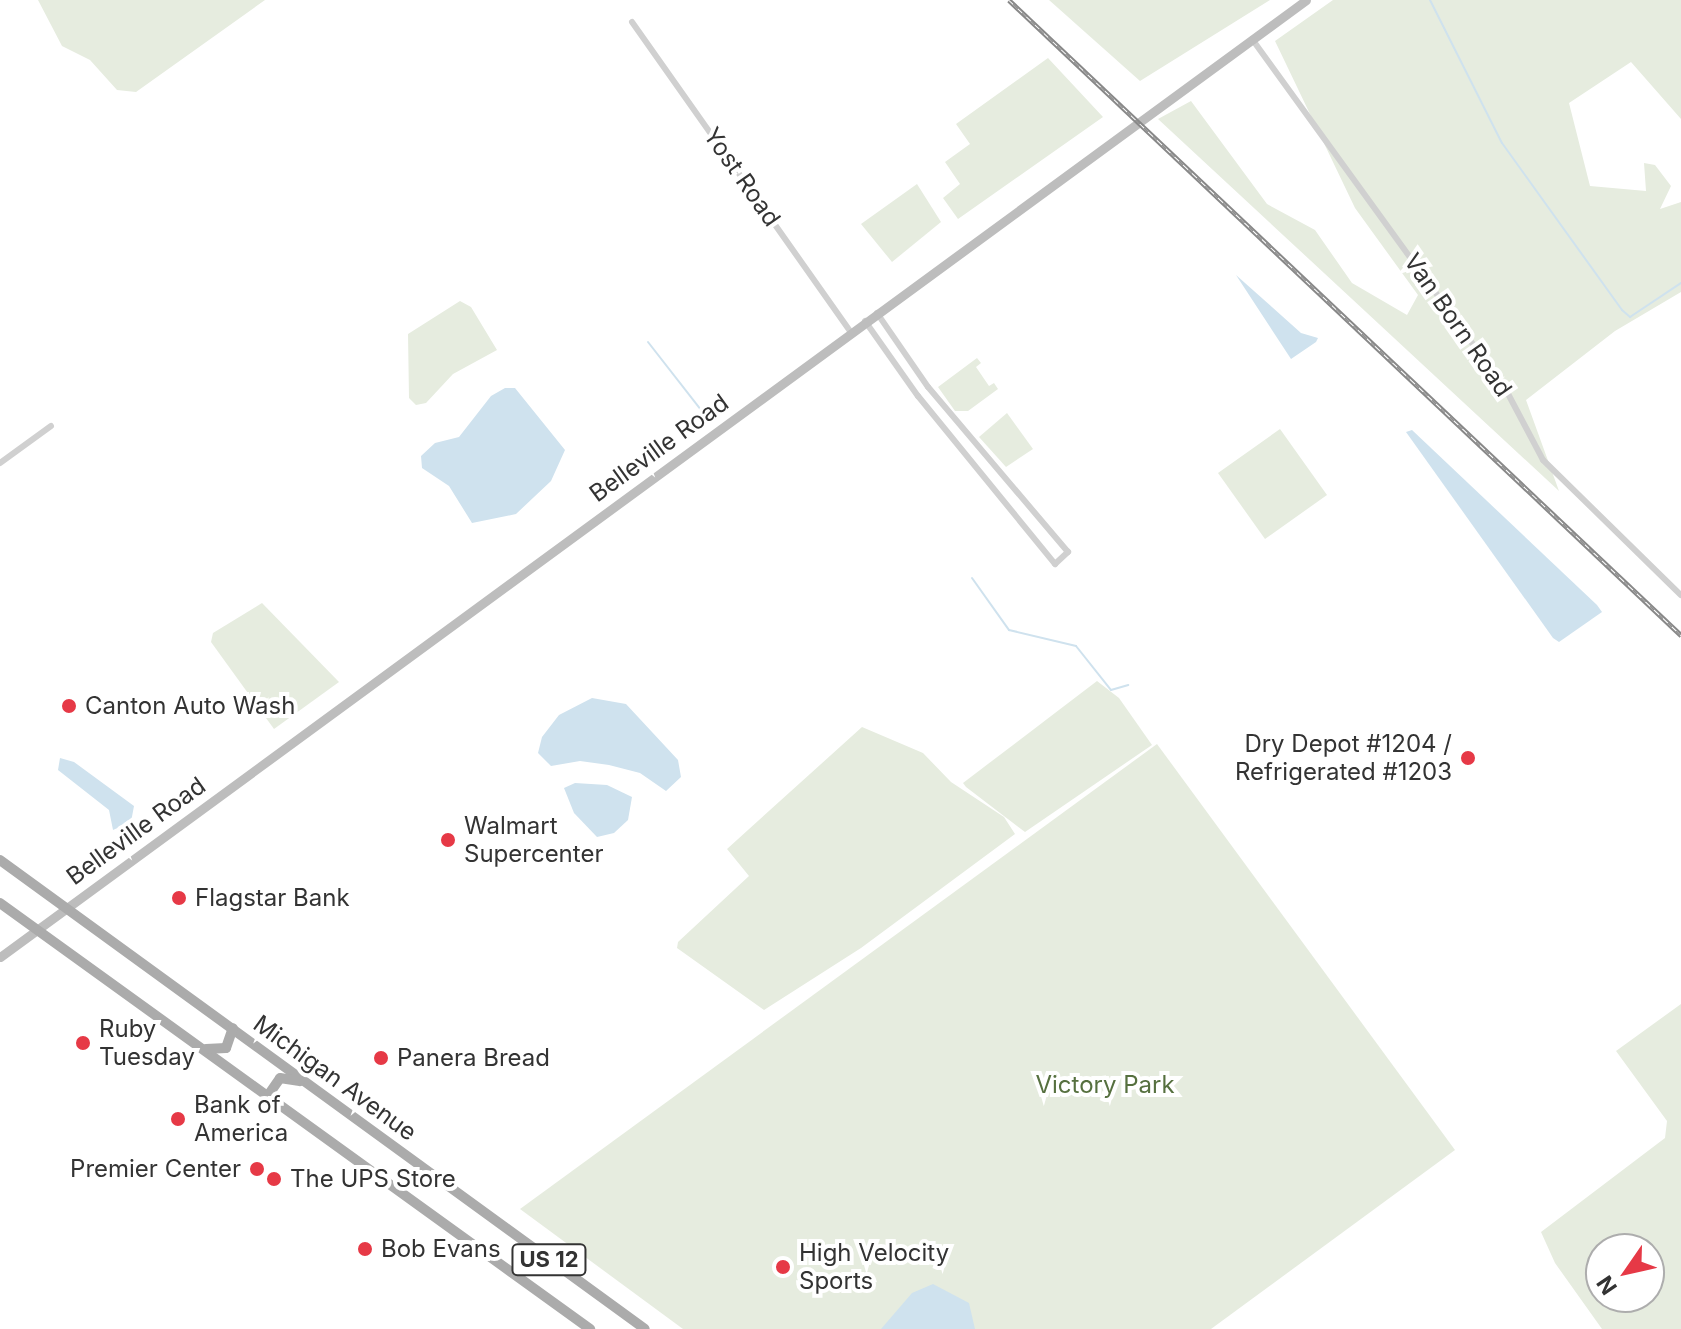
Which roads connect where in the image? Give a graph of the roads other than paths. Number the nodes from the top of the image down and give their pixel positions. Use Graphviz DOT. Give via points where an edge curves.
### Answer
graph roads {
  1 [pos="1306,0"];
  2 [pos="632,22"];
  3 [pos="1252,39"];
  4 [pos="877,313"];
  5 [pos="865,321"];
  6 [pos="851,332"];
  7 [pos="928,387"];
  8 [pos="918,396"];
  9 [pos="51,426"];
  10 [pos="963,428"];
  11 [pos="952,437"];
  12 [pos="0,463"];
  13 [pos="1009,482"];
  14 [pos="997,492"];
  15 [pos="1681,595"];
  16 [pos="0,860"];
  17 [pos="0,903"];
  18 [pos="66,908"];
  19 [pos="37,930"];
  20 [pos="0,957"];
  21 [pos="233,1028"];
  22 [pos="204,1049"];
  23 [pos="306,1083"];
  24 [pos="269,1094"];
  25 [pos="590,1329"];
  26 [pos="645,1329"];
  1 -- 3 [label="main road, Belleville Road"];
  2 -- 6 [label="street, Yost Road"];
  3 -- 4 [label="main road, Belleville Road"];
  3 -- 15 [label="street, Van Born Road" via="1506,390 1543,460"];
  4 -- 5 [label="main road, Belleville Road"];
  4 -- 7 [label="street"];
  5 -- 6 [label="main road, Belleville Road"];
  5 -- 8 [label="street"];
  6 -- 18 [label="main road, Belleville Road"];
  7 -- 8 [label="street"];
  7 -- 10 [label="street"];
  8 -- 11 [label="street"];
  9 -- 12 [label="street"];
  10 -- 11 [label="street"];
  10 -- 13 [label="street"];
  11 -- 14 [label="street"];
  13 -- 14 [label="street"];
  13 -- 14 [label="street" via="1068,552 1055,564"];
  16 -- 18 [label="main road, Michigan Avenue / US 12"];
  17 -- 19 [label="main road, US 12"];
  18 -- 19 [label="main road, Belleville Road"];
  18 -- 21 [label="main road, Michigan Avenue / US 12"];
  19 -- 20 [label="main road, Belleville Road"];
  19 -- 22 [label="main road, US 12"];
  21 -- 22 [label="main road" via="226,1048"];
  21 -- 23 [label="main road, Michigan Avenue / US 12"];
  22 -- 24 [label="main road, US 12"];
  23 -- 24 [label="main road" via="283,1077"];
  23 -- 26 [label="main road, Michigan Avenue / US 12"];
  24 -- 25 [label="main road, US 12"];
}
